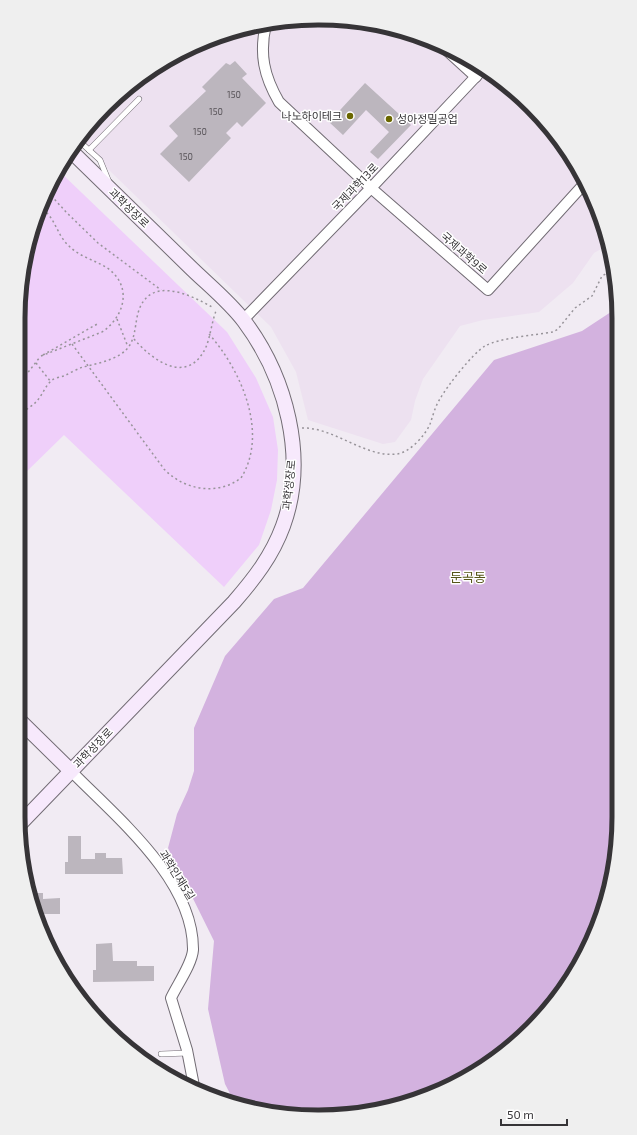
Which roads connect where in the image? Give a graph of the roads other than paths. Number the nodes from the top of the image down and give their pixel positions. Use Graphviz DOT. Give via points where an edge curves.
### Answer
graph roads {
  1 [pos="265,30"];
  2 [pos="457,60"];
  3 [pos="480,73"];
  4 [pos="476,77"];
  5 [pos="139,99"];
  6 [pos="83,144"];
  7 [pos="89,150"];
  8 [pos="74,154"];
  9 [pos="581,187"];
  10 [pos="371,188"];
  11 [pos="114,194"];
  12 [pos="243,320"];
  13 [pos="25,726"];
  14 [pos="71,771"];
  15 [pos="25,819"];
  16 [pos="188,1053"];
  17 [pos="161,1054"];
  18 [pos="193,1082"];
  1 -- 10 [label="street" via="262,51 264,70 279,102"];
  2 -- 4 [label="street"];
  3 -- 4 [label="street, 국제과학13로"];
  4 -- 10 [label="street, 국제과학13로"];
  5 -- 7 [label="lane"];
  6 -- 7 [label="lane"];
  7 -- 11 [label="lane" via="100,160"];
  8 -- 11 [label="street, 과학성장로"];
  9 -- 10 [label="street, 국제과학9로" via="488,290"];
  10 -- 12 [label="street, 국제과학13로"];
  11 -- 12 [label="street, 과학성장로"];
  12 -- 14 [label="street, 과학성장로" via="270,361 285,402 290,428 293,459 291,495 282,528 265,564 234,602"];
  13 -- 14 [label="street"];
  14 -- 15 [label="street, 과학성장로"];
  14 -- 16 [label="street, 과학인재5길" via="143,844 183,903 191,927 193,952 172,998"];
  16 -- 17 [label="lane"];
  16 -- 18 [label="street, 과학인재5길"];
}
